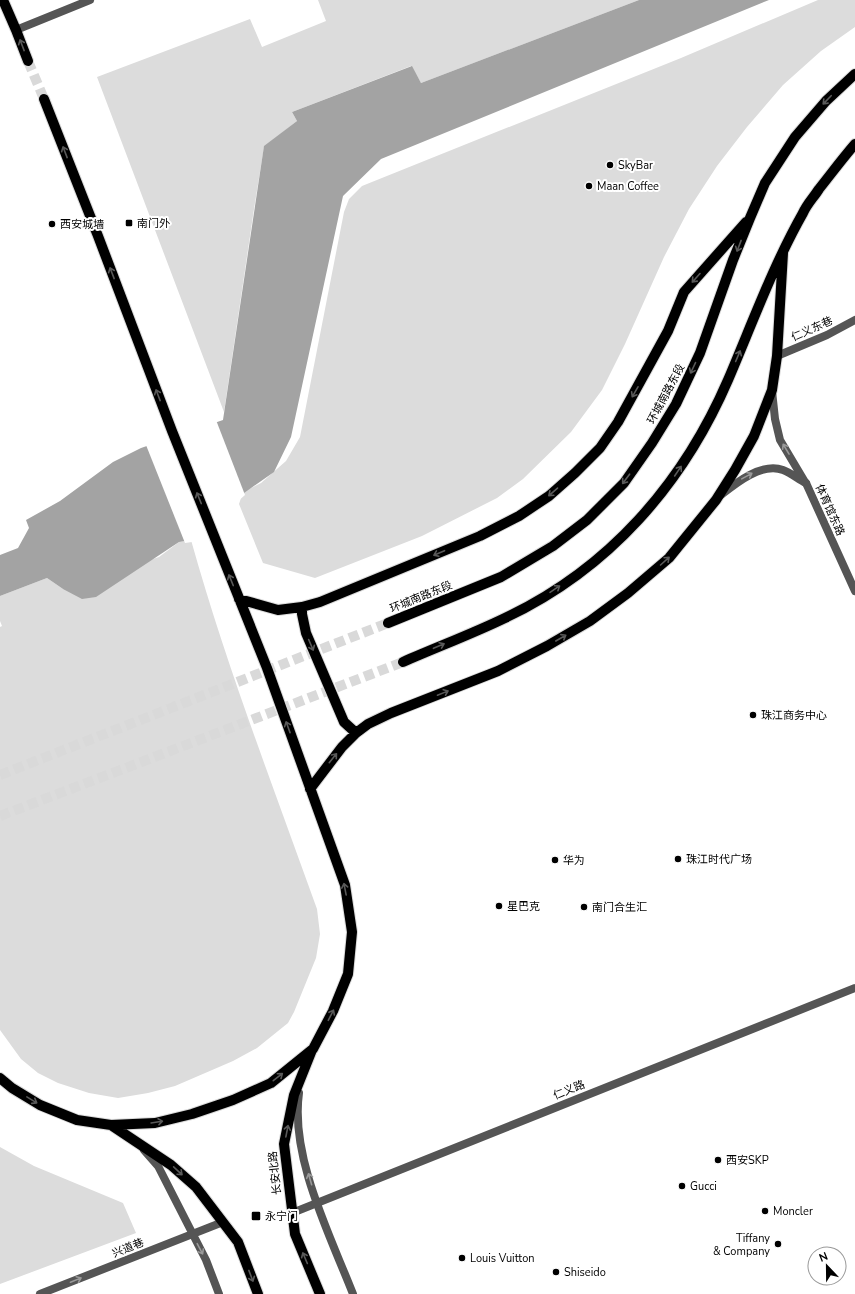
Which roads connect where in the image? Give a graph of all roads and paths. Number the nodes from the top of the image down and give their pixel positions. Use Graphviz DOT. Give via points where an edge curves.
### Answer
graph roads {
  1 [pos="2,0"];
  2 [pos="90,0"];
  3 [pos="16,30"];
  4 [pos="28,61"];
  5 [pos="855,74"];
  6 [pos="44,99"];
  7 [pos="855,144"];
  8 [pos="750,218"];
  9 [pos="783,253"];
  10 [pos="855,320"];
  11 [pos="777,356"];
  12 [pos="772,390"];
  13 [pos="806,483"];
  14 [pos="716,500"];
  15 [pos="855,591"];
  16 [pos="239,599"];
  17 [pos="302,607"];
  18 [pos="388,623"];
  19 [pos="403,662"];
  20 [pos="356,733"];
  21 [pos="310,790"];
  22 [pos="855,988"];
  23 [pos="313,1049"];
  24 [pos="301,1077"];
  25 [pos="0,1078"];
  26 [pos="111,1125"];
  27 [pos="139,1143"];
  28 [pos="316,1203"];
  29 [pos="292,1213"];
  30 [pos="224,1222"];
  31 [pos="192,1234"];
  32 [pos="40,1294"];
  33 [pos="219,1294"];
  34 [pos="258,1294"];
  35 [pos="320,1294"];
  36 [pos="354,1294"];
  1 -- 3 [label="main road"];
  2 -- 3 [label="street"];
  4 -- 3 [label="main road, one-way"];
  5 -- 8 [label="main road, 环城南路东段, one-way" via="826,100 795,137 766,183"];
  16 -- 6 [label="main road, 长安北路, one-way"];
  7 -- 9 [label="main road" via="804,211"];
  8 -- 17 [label="main road, one-way" via="684,292 666,335 618,422 600,448 549,496 519,516 480,536 328,599"];
  8 -- 18 [label="main road, 环城南路东段, one-way" via="700,353 676,404 624,483 586,520 553,546 527,562 501,577"];
  9 -- 11 [label="main road"];
  19 -- 9 [label="main road, one-way" via="506,618 551,593 590,565 626,533 661,495 704,430"];
  10 -- 11 [label="street, 仁义东巷" via="827,336"];
  11 -- 12 [label="main road"];
  13 -- 12 [label="street, 体育馆东路, one-way" via="780,440"];
  12 -- 14 [label="main road" via="754,436"];
  14 -- 13 [label="street, one-way" via="736,483 769,468 782,470"];
  13 -- 15 [label="street, 体育馆东路"];
  20 -- 14 [label="main road, one-way" via="368,724 392,713 498,671 590,621 669,558"];
  16 -- 17 [label="main road" via="278,610"];
  21 -- 16 [label="main road, 长安北路, one-way" via="267,668"];
  17 -- 20 [label="main road, one-way" via="306,633 344,722"];
  21 -- 20 [label="main road, one-way" via="342,747"];
  23 -- 21 [label="main road, 长安北路, one-way" via="333,1011 348,974 352,932 345,885"];
  22 -- 28 [label="street, 仁义路"];
  23 -- 24 [label="main road, 长安北路"];
  26 -- 23 [label="main road, one-way" via="154,1123 192,1114 232,1100 270,1083"];
  28 -- 24 [label="street, one-way" via="301,1148 297,1108"];
  29 -- 24 [label="main road, 长安北路, one-way" via="284,1144 294,1095"];
  25 -- 26 [label="main road, one-way" via="40,1105 78,1120"];
  26 -- 27 [label="main road"];
  27 -- 30 [label="main road, one-way" via="171,1165 191,1183"];
  27 -- 31 [label="street" via="158,1166"];
  28 -- 29 [label="street, 仁义路"];
  28 -- 36 [label="street"];
  35 -- 29 [label="main road, 长安北路, one-way" via="295,1234"];
  30 -- 31 [label="street, 兴道巷"];
  30 -- 34 [label="main road, one-way" via="238,1242"];
  32 -- 31 [label="street, 兴道巷, one-way"];
  31 -- 33 [label="street, one-way" via="206,1260"];
}
